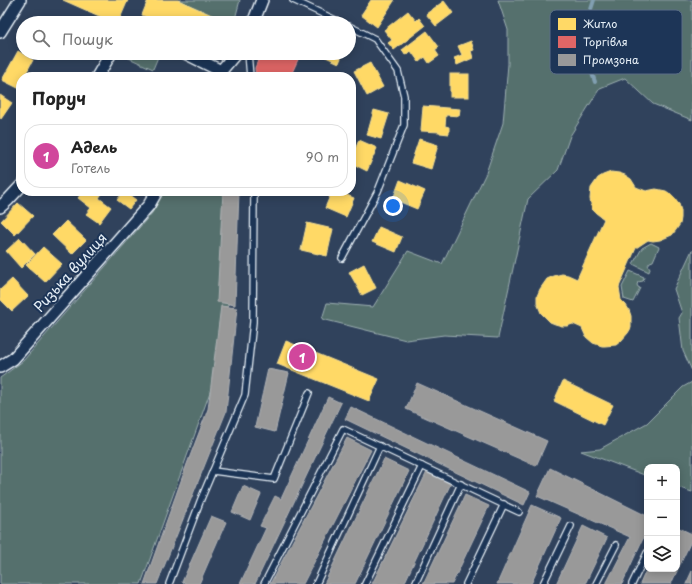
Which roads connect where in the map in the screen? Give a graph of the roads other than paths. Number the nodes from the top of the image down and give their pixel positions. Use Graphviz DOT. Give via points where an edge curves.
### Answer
graph roads {
  1 [pos="20,0"];
  2 [pos="262,0"];
  3 [pos="294,0"];
  4 [pos="256,16"];
  5 [pos="327,16"];
  6 [pos="1,30"];
  7 [pos="356,30"];
  8 [pos="107,60"];
  9 [pos="196,60"];
  10 [pos="230,60"];
  11 [pos="249,60"];
  12 [pos="100,72"];
  13 [pos="216,72"];
  14 [pos="221,72"];
  15 [pos="250,72"];
  16 [pos="16,191"];
  17 [pos="154,196"];
  18 [pos="254,196"];
  19 [pos="0,207"];
  20 [pos="342,258"];
  21 [pos="0,367"];
  22 [pos="309,393"];
  23 [pos="380,446"];
  24 [pos="422,466"];
  25 [pos="213,471"];
  26 [pos="461,484"];
  27 [pos="504,504"];
  28 [pos="519,512"];
  29 [pos="571,526"];
  30 [pos="616,544"];
  31 [pos="644,559"];
  32 [pos="169,584"];
  33 [pos="264,584"];
  34 [pos="316,584"];
  35 [pos="365,584"];
  36 [pos="415,584"];
  37 [pos="466,584"];
  38 [pos="544,584"];
  39 [pos="596,584"];
  40 [pos="632,584"];
  1 -- 6 [label="street"];
  2 -- 4 [label="street"];
  3 -- 5 [label="lane"];
  7 -- 20 [label="lane" via="375,39 398,71 404,96 404,125 378,191"];
  8 -- 12 [label="street"];
  9 -- 13 [label="street"];
  10 -- 14 [label="street"];
  11 -- 15 [label="lane"];
  16 -- 19 [label="street"];
  17 -- 21 [label="street, Ризька вулиця" via="149,205 13,359"];
  18 -- 25 [label="lane" via="253,322 245,395"];
  22 -- 25 [label="lane" via="274,479"];
  23 -- 24 [label="lane"];
  23 -- 33 [label="lane" via="343,429"];
  23 -- 34 [label="lane"];
  24 -- 26 [label="lane"];
  24 -- 35 [label="lane"];
  25 -- 32 [label="lane"];
  26 -- 27 [label="lane"];
  26 -- 36 [label="lane"];
  27 -- 28 [label="lane"];
  27 -- 37 [label="lane"];
  29 -- 38 [label="lane"];
  30 -- 39 [label="lane"];
  31 -- 40 [label="lane"];
}
